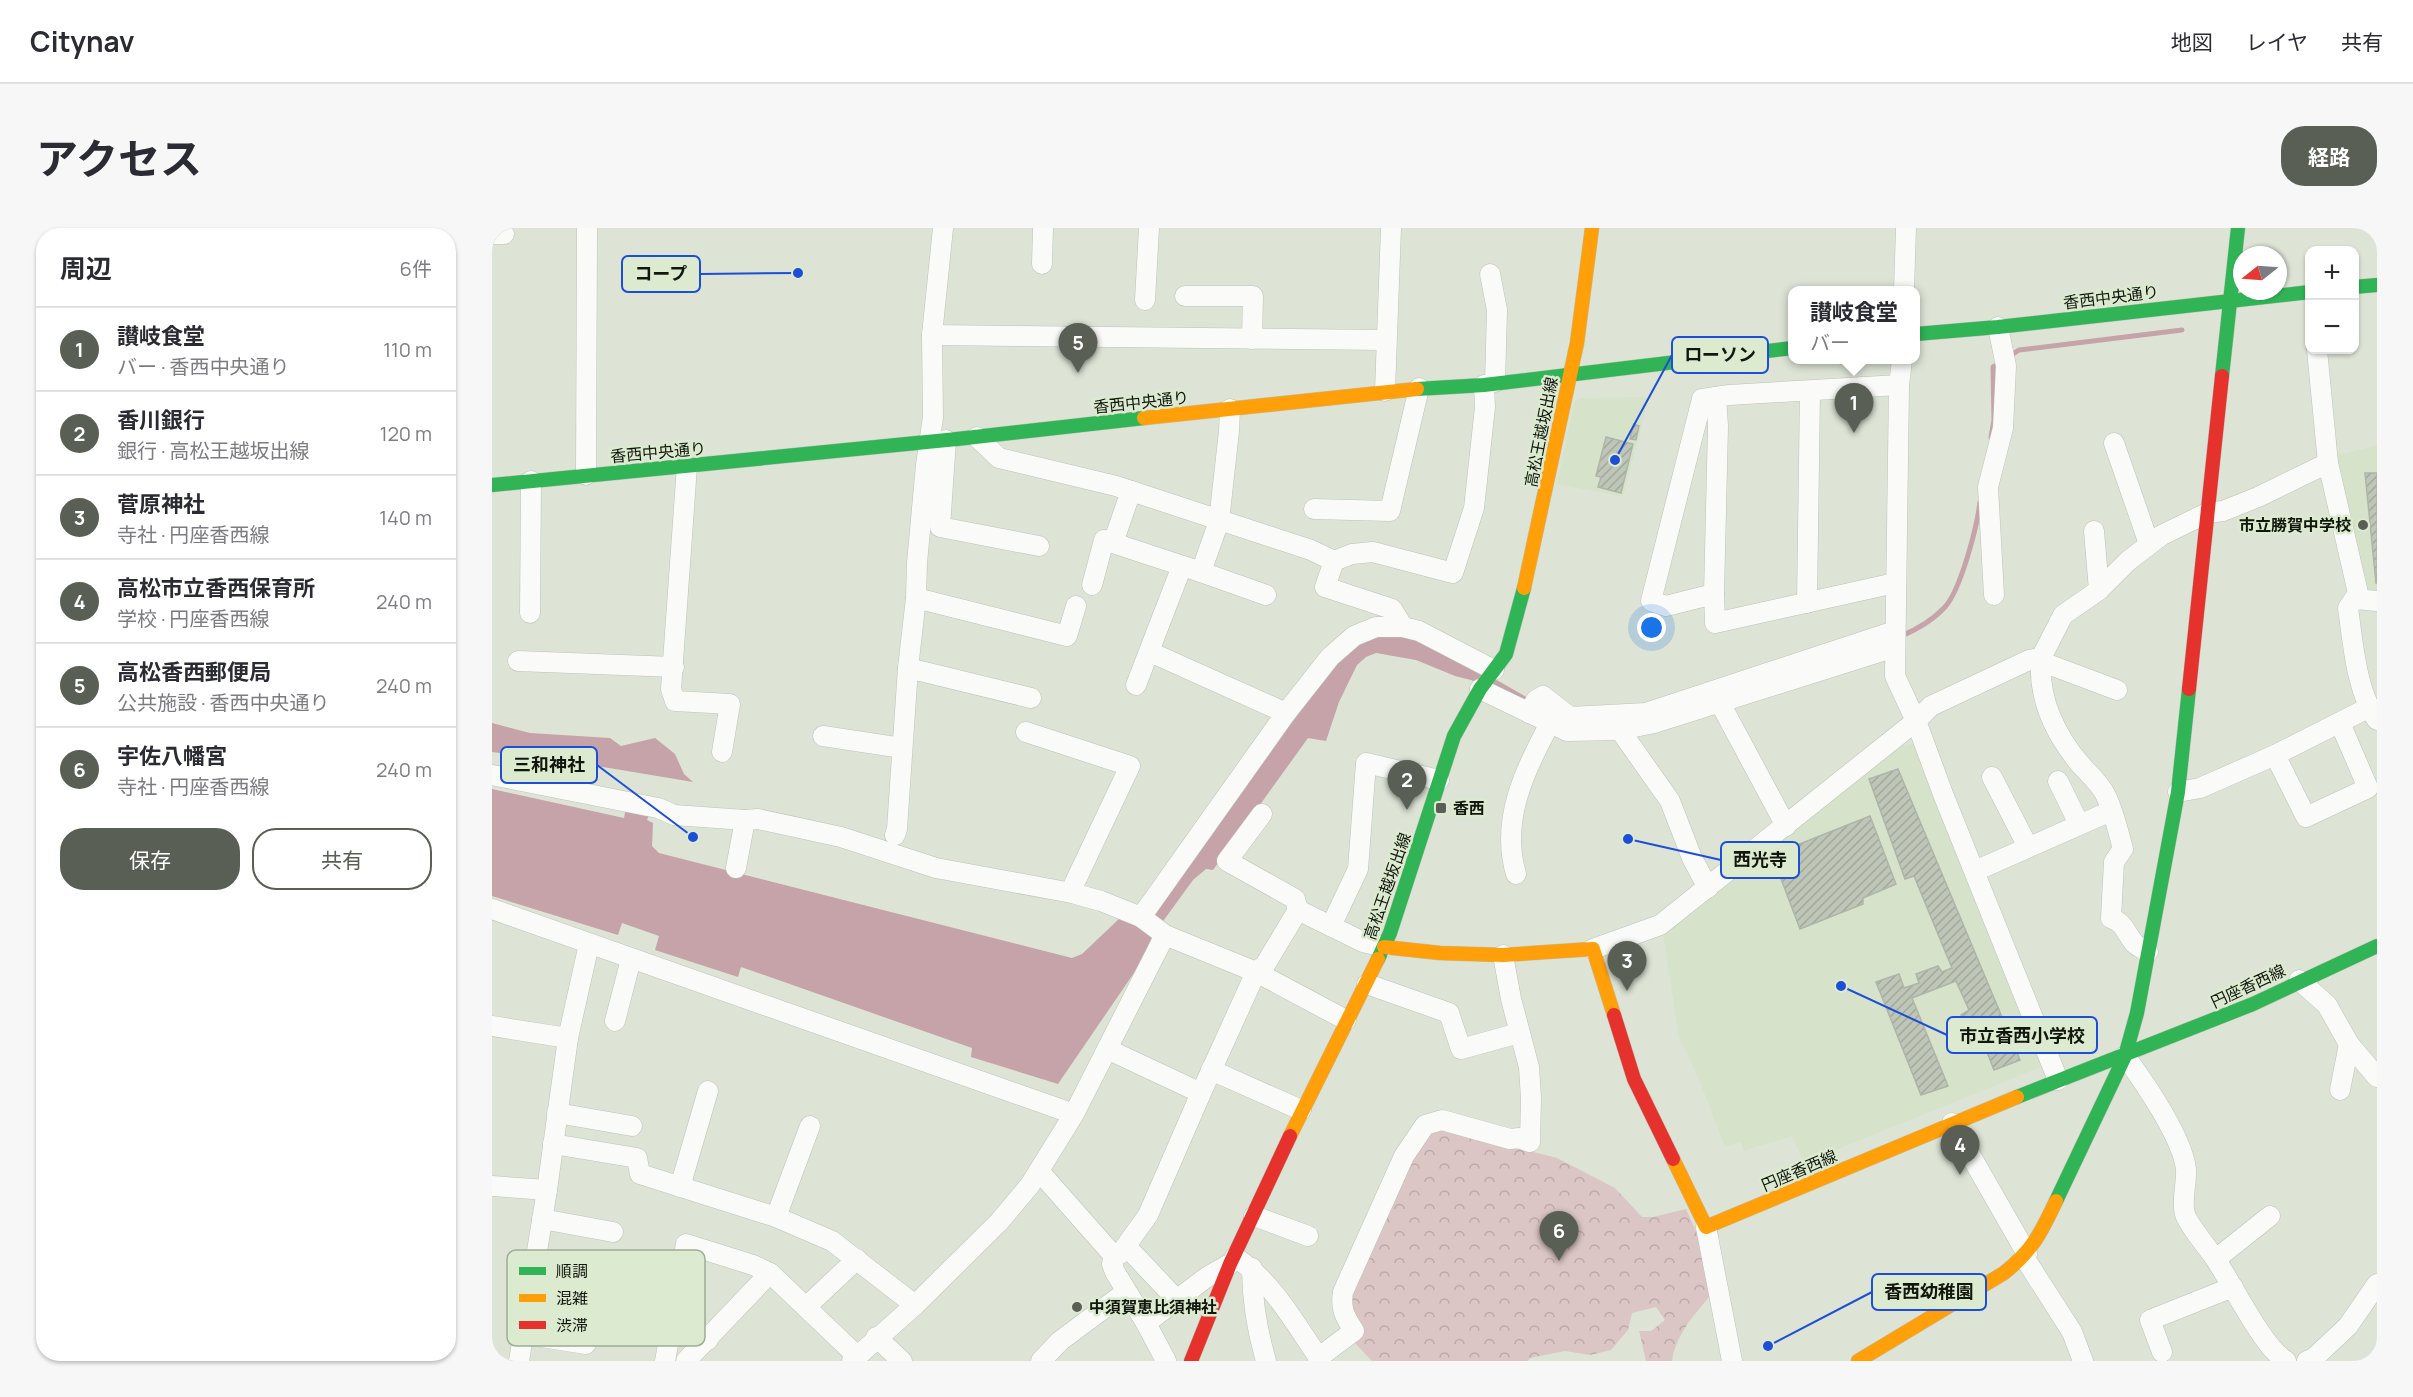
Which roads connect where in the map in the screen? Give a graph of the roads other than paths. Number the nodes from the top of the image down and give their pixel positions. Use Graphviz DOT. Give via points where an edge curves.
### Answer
graph roads {
  1 [pos="587,228"];
  2 [pos="943,228"];
  3 [pos="1043,228"];
  4 [pos="1149,228"];
  5 [pos="1391,228"];
  6 [pos="1592,228"];
  7 [pos="1905,228"];
  8 [pos="2238,228"];
  9 [pos="1042,264"];
  10 [pos="1490,274"];
  11 [pos="2377,285"];
  12 [pos="1904,286"];
  13 [pos="2359,287"];
  14 [pos="2305,293"];
  15 [pos="1185,296"];
  16 [pos="1145,300"];
  17 [pos="2231,300"];
  18 [pos="1998,327"];
  19 [pos="1920,334"];
  20 [pos="932,335"];
  21 [pos="1252,339"];
  22 [pos="1386,340"];
  23 [pos="1788,348"];
  24 [pos="2317,354"];
  25 [pos="1902,364"];
  26 [pos="1569,374"];
  27 [pos="1490,383"];
  28 [pos="1899,385"];
  29 [pos="1419,388"];
  30 [pos="1385,391"];
  31 [pos="1810,391"];
  32 [pos="1716,397"];
  33 [pos="1230,409"];
  34 [pos="977,437"];
  35 [pos="938,441"];
  36 [pos="2114,443"];
  37 [pos="2328,463"];
  38 [pos="687,466"];
  39 [pos="586,475"];
  40 [pos="531,481"];
  41 [pos="492,485"];
  42 [pos="1131,490"];
  43 [pos="1314,508"];
  44 [pos="2207,513"];
  45 [pos="1219,521"];
  46 [pos="2094,531"];
  47 [pos="1113,543"];
  48 [pos="2149,544"];
  49 [pos="1039,546"];
  50 [pos="1334,561"];
  51 [pos="1182,566"];
  52 [pos="1201,572"];
  53 [pos="1895,583"];
  54 [pos="1092,585"];
  55 [pos="2099,590"];
  56 [pos="1714,594"];
  57 [pos="1266,595"];
  58 [pos="1994,595"];
  59 [pos="916,598"];
  60 [pos="2356,599"];
  61 [pos="2377,601"];
  62 [pos="1807,603"];
  63 [pos="1076,606"];
  64 [pos="530,613"];
  65 [pos="1403,627"];
  66 [pos="1895,639"];
  67 [pos="1150,652"];
  68 [pos="2041,658"];
  69 [pos="518,661"];
  70 [pos="674,667"];
  71 [pos="908,669"];
  72 [pos="1494,670"];
  73 [pos="1136,685"];
  74 [pos="1480,689"];
  75 [pos="2117,690"];
  76 [pos="1718,697"];
  77 [pos="1031,698"];
  78 [pos="1533,707"];
  79 [pos="1286,713"];
  80 [pos="2373,714"];
  81 [pos="1916,721"];
  82 [pos="1550,723"];
  83 [pos="2340,723"];
  84 [pos="1573,724"];
  85 [pos="1620,730"];
  86 [pos="1026,732"];
  87 [pos="823,736"];
  88 [pos="903,748"];
  89 [pos="722,752"];
  90 [pos="2275,755"];
  91 [pos="492,775"];
  92 [pos="1992,777"];
  93 [pos="1439,780"];
  94 [pos="2058,781"];
  95 [pos="2178,792"];
  96 [pos="2111,811"];
  97 [pos="1262,814"];
  98 [pos="745,820"];
  99 [pos="2079,824"];
  100 [pos="1786,826"];
  101 [pos="895,835"];
  102 [pos="2028,847"];
  103 [pos="736,868"];
  104 [pos="1975,871"];
  105 [pos="1516,874"];
  106 [pos="1708,888"];
  107 [pos="1072,893"];
  108 [pos="492,909"];
  109 [pos="1298,910"];
  110 [pos="1152,925"];
  111 [pos="1331,926"];
  112 [pos="589,944"];
  113 [pos="1384,946"];
  114 [pos="2377,946"];
  115 [pos="1593,949"];
  116 [pos="2148,952"];
  117 [pos="1503,955"];
  118 [pos="631,959"];
  119 [pos="1256,972"];
  120 [pos="2299,980"];
  121 [pos="1367,984"];
  122 [pos="1346,1020"];
  123 [pos="615,1021"];
  124 [pos="492,1026"];
  125 [pos="1519,1033"];
  126 [pos="568,1038"];
  127 [pos="2349,1044"];
  128 [pos="1107,1049"];
  129 [pos="2125,1056"];
  130 [pos="1211,1070"];
  131 [pos="2377,1077"];
  132 [pos="2058,1080"];
  133 [pos="2340,1090"];
  134 [pos="708,1091"];
  135 [pos="1201,1093"];
  136 [pos="1300,1110"];
  137 [pos="557,1113"];
  138 [pos="1074,1114"];
  139 [pos="1952,1123"];
  140 [pos="632,1126"];
  141 [pos="810,1126"];
  142 [pos="553,1144"];
  143 [pos="1040,1171"];
  144 [pos="492,1186"];
  145 [pos="680,1187"];
  146 [pos="547,1190"];
  147 [pos="1254,1216"];
  148 [pos="2270,1216"];
  149 [pos="776,1217"];
  150 [pos="542,1219"];
  151 [pos="1706,1227"];
  152 [pos="613,1232"];
  153 [pos="1308,1236"];
  154 [pos="537,1250"];
  155 [pos="685,1250"];
  156 [pos="1120,1252"];
  157 [pos="2026,1255"];
  158 [pos="857,1259"];
  159 [pos="2216,1259"];
  160 [pos="1232,1261"];
  161 [pos="1252,1268"];
  162 [pos="770,1273"];
  163 [pos="2377,1284"];
  164 [pos="2233,1287"];
  165 [pos="1126,1292"];
  166 [pos="1177,1300"];
  167 [pos="915,1305"];
  168 [pos="806,1307"];
  169 [pos="1146,1323"];
  170 [pos="876,1337"];
  171 [pos="705,1339"];
  172 [pos="708,1340"];
  173 [pos="705,1343"];
  174 [pos="521,1346"];
  175 [pos="668,1346"];
  176 [pos="702,1346"];
  177 [pos="2162,1352"];
  178 [pos="854,1359"];
  179 [pos="1320,1359"];
  180 [pos="519,1361"];
  181 [pos="665,1361"];
  182 [pos="686,1361"];
  183 [pos="902,1361"];
  184 [pos="1041,1361"];
  185 [pos="1166,1361"];
  186 [pos="1191,1361"];
  187 [pos="1266,1361"];
  188 [pos="1732,1361"];
  189 [pos="1858,1361"];
  190 [pos="2082,1361"];
  191 [pos="2286,1361"];
  192 [pos="2307,1361"];
  1 -- 39 [label="street"];
  2 -- 20 [label="street"];
  3 -- 9 [label="street"];
  4 -- 16 [label="street"];
  5 -- 22 [label="street"];
  6 -- 26 [label="street, 高松王越坂出線"];
  7 -- 12 [label="street"];
  8 -- 17 [label="street"];
  10 -- 27 [label="street" via="1497,310"];
  11 -- 13 [label="street"];
  14 -- 17 [label="street, 香西中央通り"];
  15 -- 21 [label="street" via="1253,296"];
  17 -- 18 [label="street, 香西中央通り"];
  17 -- 44 [label="street"];
  18 -- 19 [label="street, 香西中央通り"];
  18 -- 58 [label="street" via="2005,359 2003,428 1988,487"];
  20 -- 21 [label="street"];
  20 -- 35 [label="street" via="933,417"];
  21 -- 22 [label="street"];
  22 -- 30 [label="street"];
  23 -- 26 [label="street, 香西中央通り"];
  24 -- 37 [label="street"];
  25 -- 28 [label="street"];
  26 -- 27 [label="street, 香西中央通り"];
  26 -- 72 [label="street, 高松王越坂出線" via="1520,606 1506,654"];
  27 -- 29 [label="street, 香西中央通り"];
  27 -- 50 [label="street" via="1474,508 1453,573 1373,552"];
  28 -- 31 [label="street"];
  28 -- 53 [label="street"];
  29 -- 30 [label="street, 香西中央通り"];
  29 -- 43 [label="street" via="1390,511"];
  30 -- 33 [label="street, 香西中央通り"];
  31 -- 32 [label="street"];
  31 -- 62 [label="street"];
  32 -- 56 [label="street"];
  32 -- 56 [label="street" via="1702,399 1651,601 1666,606"];
  33 -- 34 [label="street, 香西中央通り"];
  33 -- 45 [label="street"];
  34 -- 35 [label="street, 香西中央通り"];
  34 -- 42 [label="street" via="999,458"];
  35 -- 38 [label="street, 香西中央通り"];
  35 -- 49 [label="street" via="940,526"];
  35 -- 59 [label="street" via="917,563"];
  36 -- 48 [label="street"];
  37 -- 44 [label="street" via="2223,512"];
  37 -- 60 [label="street" via="2358,593"];
  38 -- 39 [label="street, 香西中央通り"];
  38 -- 70 [label="street"];
  39 -- 40 [label="street, 香西中央通り"];
  40 -- 41 [label="street, 香西中央通り"];
  40 -- 64 [label="street"];
  42 -- 45 [label="street"];
  42 -- 47 [label="street"];
  44 -- 48 [label="street"];
  44 -- 95 [label="street"];
  45 -- 50 [label="street"];
  45 -- 52 [label="street"];
  46 -- 55 [label="street"];
  47 -- 51 [label="street"];
  47 -- 54 [label="street" via="1104,540"];
  48 -- 55 [label="street"];
  50 -- 65 [label="street" via="1325,587 1392,609"];
  51 -- 52 [label="street"];
  51 -- 67 [label="street"];
  52 -- 57 [label="street"];
  53 -- 62 [label="street"];
  53 -- 66 [label="street"];
  55 -- 68 [label="street" via="2063,615"];
  56 -- 62 [label="street" via="1715,623"];
  59 -- 63 [label="street" via="1067,636"];
  59 -- 71 [label="street"];
  60 -- 61 [label="street"];
  60 -- 80 [label="street" via="2348,608 2354,654"];
  65 -- 72 [label="street" via="1419,631"];
  65 -- 79 [label="street" via="1376,627 1354,636 1330,657"];
  66 -- 76 [label="street"];
  66 -- 81 [label="street" via="1895,676"];
  67 -- 73 [label="street"];
  67 -- 79 [label="street"];
  68 -- 75 [label="street" via="2045,663"];
  68 -- 81 [label="street" via="1931,706"];
  68 -- 96 [label="street" via="2040,679 2053,722 2074,757 2106,794"];
  69 -- 70 [label="street"];
  70 -- 89 [label="street" via="671,689 675,701 730,704"];
  71 -- 77 [label="street"];
  71 -- 88 [label="street"];
  72 -- 74 [label="street, 高松王越坂出線"];
  74 -- 78 [label="street"];
  74 -- 93 [label="street, 高松王越坂出線" via="1455,736"];
  76 -- 84 [label="street"];
  76 -- 85 [label="street" via="1654,723"];
  76 -- 100 [label="street"];
  78 -- 82 [label="street"];
  78 -- 84 [label="street" via="1542,696"];
  79 -- 110 [label="street"];
  80 -- 83 [label="street"];
  81 -- 100 [label="street"];
  81 -- 104 [label="street"];
  82 -- 84 [label="street" via="1567,731"];
  82 -- 105 [label="street" via="1517,796 1509,842"];
  83 -- 90 [label="street"];
  83 -- 90 [label="street" via="2368,788 2306,817"];
  84 -- 85 [label="street"];
  85 -- 106 [label="street" via="1670,801"];
  86 -- 107 [label="street" via="1130,766"];
  87 -- 88 [label="street"];
  88 -- 101 [label="street"];
  90 -- 95 [label="street" via="2200,788"];
  91 -- 98 [label="street" via="674,814"];
  92 -- 102 [label="street"];
  93 -- 111 [label="street" via="1366,763 1358,869"];
  93 -- 113 [label="street, 高松王越坂出線"];
  94 -- 99 [label="street"];
  95 -- 116 [label="street"];
  96 -- 99 [label="street"];
  96 -- 116 [label="street" via="2123,849 2114,862 2111,918 2119,921 2135,944"];
  97 -- 109 [label="street" via="1227,861 1295,899"];
  98 -- 103 [label="street"];
  98 -- 107 [label="street" via="758,819 841,837 936,868"];
  99 -- 102 [label="street"];
  100 -- 106 [label="street"];
  102 -- 104 [label="street"];
  104 -- 132 [label="street"];
  106 -- 115 [label="street" via="1660,925"];
  107 -- 110 [label="street" via="1101,901"];
  108 -- 112 [label="street"];
  109 -- 111 [label="street"];
  109 -- 119 [label="street" via="1265,965"];
  110 -- 119 [label="street"];
  110 -- 128 [label="street"];
  111 -- 113 [label="street" via="1363,942"];
  112 -- 118 [label="street"];
  112 -- 126 [label="street"];
  113 -- 117 [label="street"];
  113 -- 121 [label="street, 高松王越坂出線"];
  114 -- 120 [label="street, 円座香西線"];
  115 -- 117 [label="street"];
  115 -- 151 [label="street" via="1634,1079"];
  116 -- 129 [label="street"];
  117 -- 125 [label="street"];
  118 -- 123 [label="street"];
  118 -- 138 [label="street"];
  119 -- 122 [label="street"];
  119 -- 130 [label="street"];
  120 -- 127 [label="street" via="2327,1005"];
  120 -- 129 [label="street, 円座香西線" via="2253,1004"];
  121 -- 122 [label="street, 高松王越坂出線"];
  121 -- 125 [label="street" via="1449,1012 1461,1049"];
  122 -- 136 [label="street, 高松王越坂出線"];
  124 -- 126 [label="street"];
  125 -- 179 [label="street" via="1529,1067 1530,1142 1442,1120 1425,1125 1404,1156 1343,1292 1343,1314 1354,1330"];
  126 -- 137 [label="street"];
  127 -- 131 [label="street"];
  127 -- 133 [label="street"];
  128 -- 135 [label="street"];
  128 -- 138 [label="street"];
  129 -- 132 [label="street, 円座香西線"];
  129 -- 157 [label="street" via="2039,1238"];
  129 -- 159 [label="street" via="2179,1146 2186,1168 2185,1215"];
  130 -- 135 [label="street"];
  130 -- 136 [label="street"];
  132 -- 139 [label="street, 円座香西線"];
  134 -- 145 [label="street"];
  135 -- 156 [label="street" via="1148,1215"];
  136 -- 147 [label="street, 高松王越坂出線"];
  137 -- 140 [label="street"];
  137 -- 142 [label="street"];
  138 -- 143 [label="street"];
  139 -- 151 [label="street, 円座香西線"];
  139 -- 157 [label="street"];
  141 -- 149 [label="street"];
  142 -- 145 [label="street" via="637,1158 640,1174"];
  142 -- 146 [label="street"];
  143 -- 156 [label="street"];
  143 -- 167 [label="street" via="999,1222"];
  144 -- 146 [label="street"];
  145 -- 149 [label="street"];
  146 -- 150 [label="street"];
  147 -- 153 [label="street"];
  147 -- 160 [label="street, 高松王越坂出線"];
  148 -- 159 [label="street"];
  149 -- 158 [label="street" via="832,1241"];
  150 -- 152 [label="street"];
  150 -- 154 [label="street"];
  151 -- 188 [label="street"];
  155 -- 162 [label="street" via="686,1244"];
  156 -- 165 [label="street" via="1112,1264"];
  156 -- 166 [label="street"];
  157 -- 189 [label="street" via="1995,1279"];
  157 -- 190 [label="street" via="2072,1332"];
  158 -- 167 [label="street"];
  158 -- 168 [label="street"];
  159 -- 164 [label="street"];
  160 -- 161 [label="street"];
  160 -- 166 [label="street"];
  160 -- 186 [label="street, 高松王越坂出線"];
  161 -- 179 [label="street" via="1268,1284"];
  161 -- 187 [label="street" via="1258,1332"];
  162 -- 168 [label="street"];
  162 -- 172 [label="street"];
  163 -- 192 [label="street" via="2348,1326"];
  164 -- 177 [label="street" via="2150,1320"];
  164 -- 191 [label="street" via="2260,1331"];
  165 -- 169 [label="street"];
  165 -- 184 [label="street" via="1060,1341"];
  166 -- 169 [label="street"];
  167 -- 170 [label="street"];
  168 -- 178 [label="street"];
  169 -- 185 [label="street"];
  170 -- 178 [label="street"];
  170 -- 183 [label="street"];
  171 -- 172 [label="street"];
  172 -- 173 [label="street"];
  174 -- 180 [label="street"];
  175 -- 181 [label="street"];
  176 -- 182 [label="street"];
}
